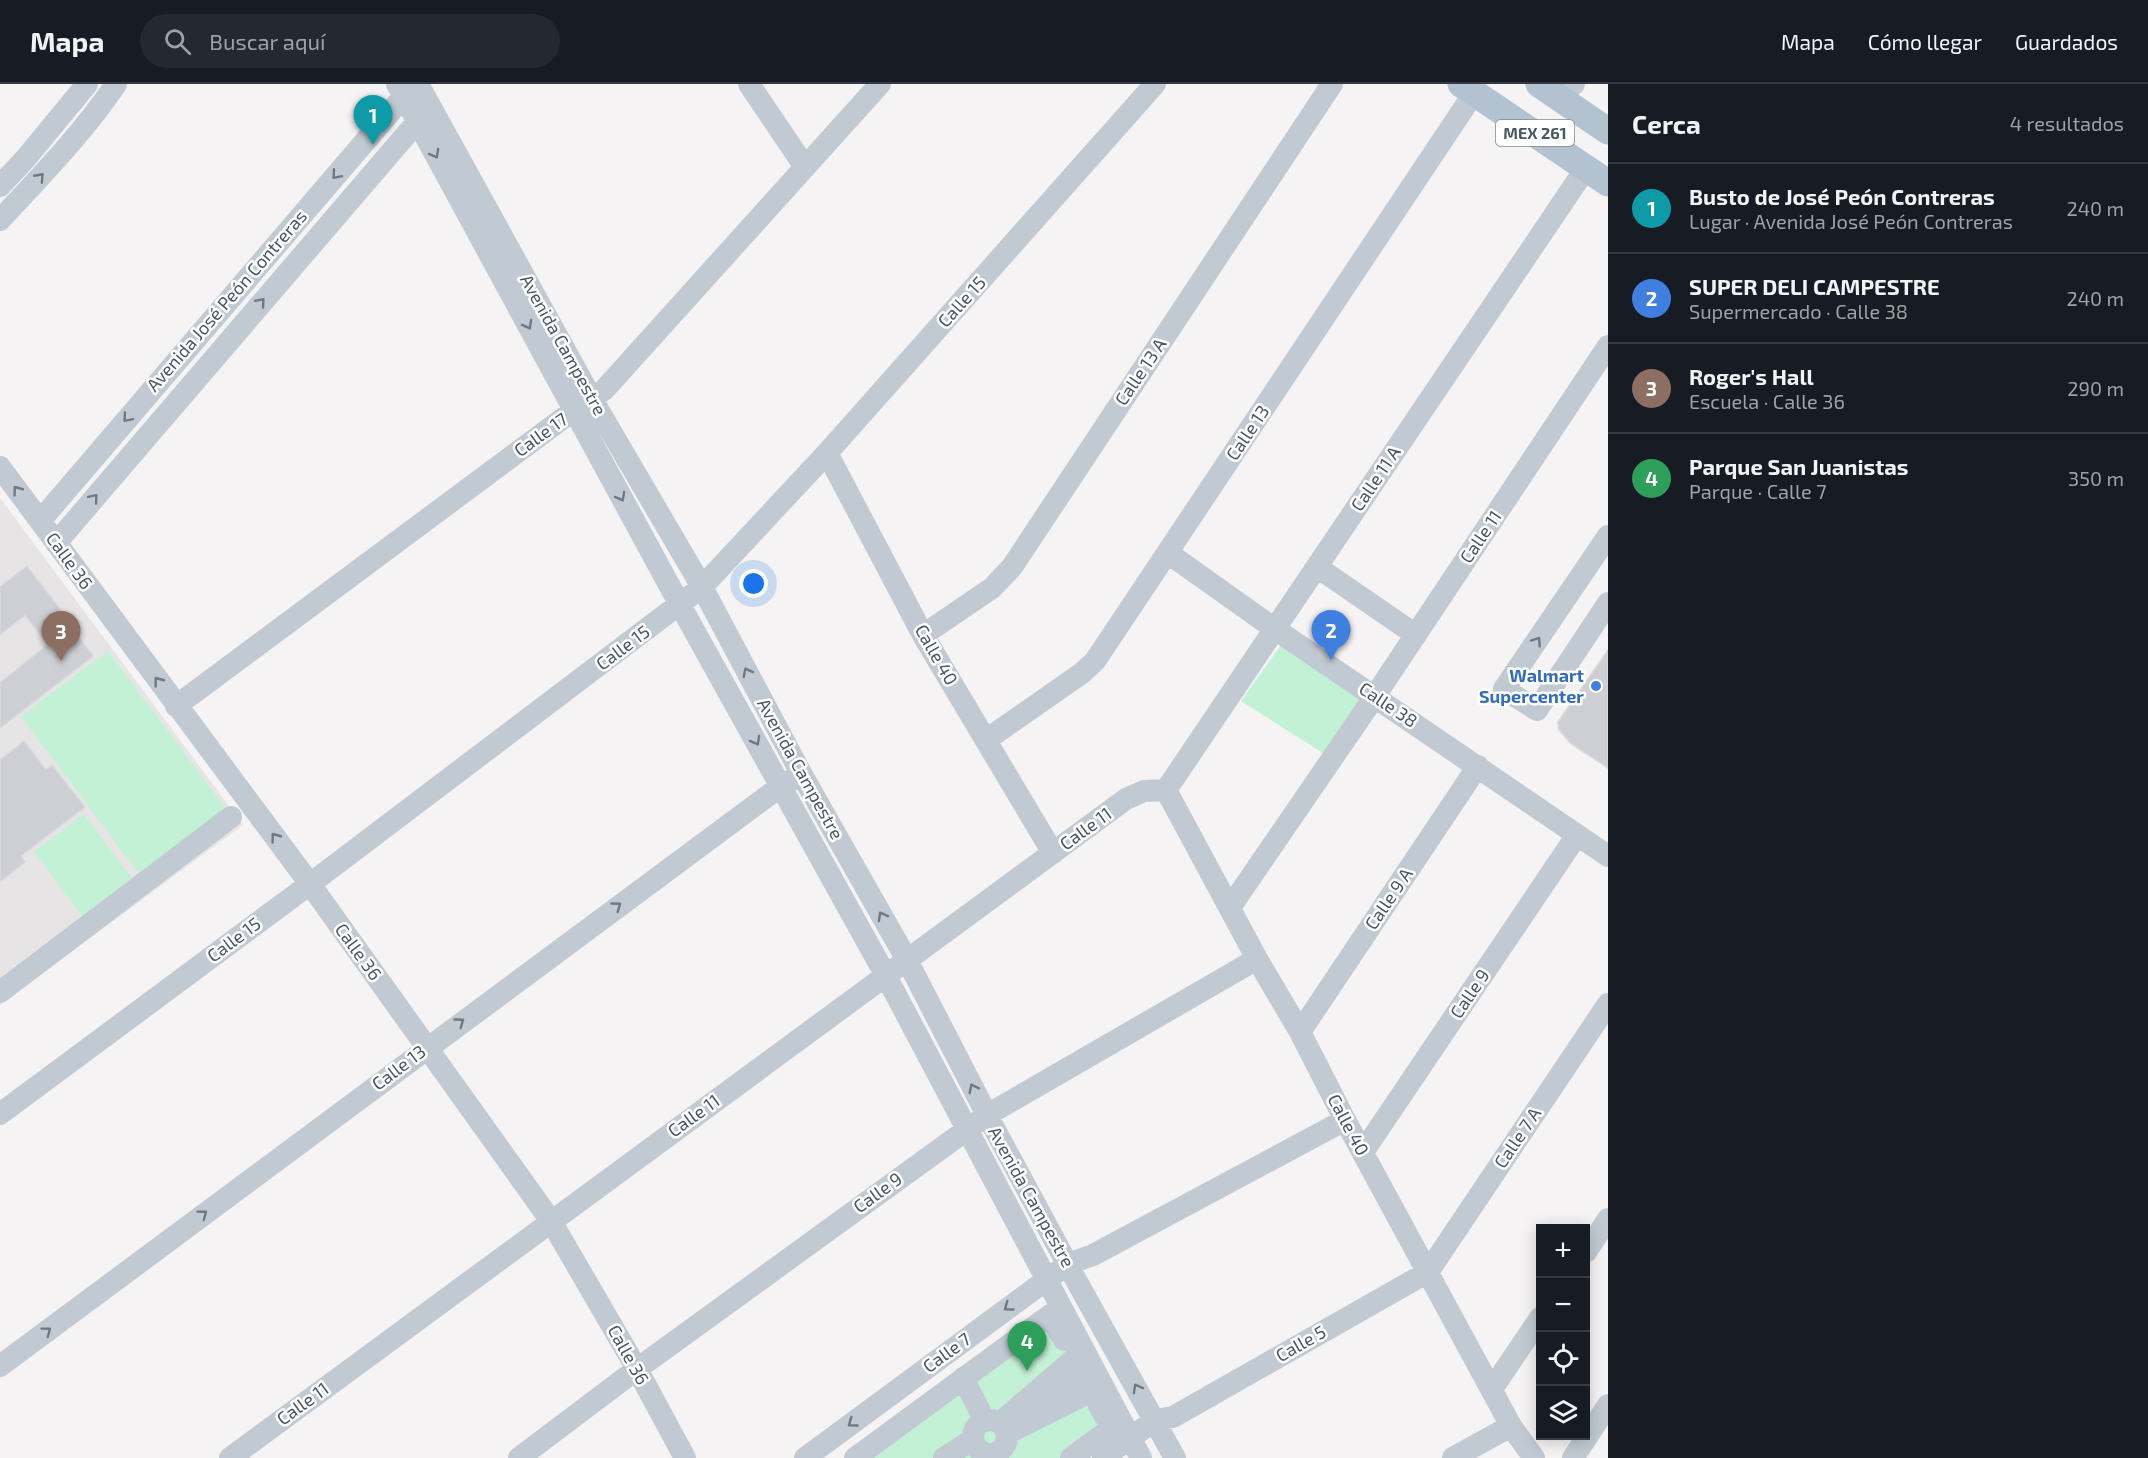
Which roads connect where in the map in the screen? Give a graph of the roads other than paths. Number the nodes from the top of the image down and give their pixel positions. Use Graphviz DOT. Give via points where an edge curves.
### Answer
graph roads {
  1 [pos="87,84"];
  2 [pos="116,84"];
  3 [pos="749,84"];
  4 [pos="880,84"];
  5 [pos="1155,84"];
  6 [pos="1332,84"];
  7 [pos="410,88"];
  8 [pos="1468,88"];
  9 [pos="1557,88"];
  10 [pos="426,117"];
  11 [pos="1608,131"];
  12 [pos="805,167"];
  13 [pos="1597,175"];
  14 [pos="0,186"];
  15 [pos="0,220"];
  16 [pos="216,313"];
  17 [pos="235,332"];
  18 [pos="1608,346"];
  19 [pos="583,405"];
  20 [pos="827,453"];
  21 [pos="0,467"];
  22 [pos="40,521"];
  23 [pos="1608,536"];
  24 [pos="56,543"];
  25 [pos="1168,554"];
  26 [pos="1317,567"];
  27 [pos="702,587"];
  28 [pos="1608,603"];
  29 [pos="680,605"];
  30 [pos="1275,629"];
  31 [pos="1416,635"];
  32 [pos="923,636"];
  33 [pos="1375,696"];
  34 [pos="176,706"];
  35 [pos="986,740"];
  36 [pos="1478,766"];
  37 [pos="802,775"];
  38 [pos="781,786"];
  39 [pos="1166,790"];
  40 [pos="231,817"];
  41 [pos="1577,835"];
  42 [pos="1053,853"];
  43 [pos="1608,856"];
  44 [pos="310,884"];
  45 [pos="1231,906"];
  46 [pos="1257,959"];
  47 [pos="907,960"];
  48 [pos="886,976"];
  49 [pos="0,992"];
  50 [pos="1608,1004"];
  51 [pos="1300,1032"];
  52 [pos="427,1047"];
  53 [pos="0,1114"];
  54 [pos="987,1115"];
  55 [pos="1345,1120"];
  56 [pos="966,1130"];
  57 [pos="1362,1152"];
  58 [pos="1608,1219"];
  59 [pos="551,1221"];
  60 [pos="1590,1246"];
  61 [pos="1072,1272"];
  62 [pos="1428,1272"];
  63 [pos="1051,1288"];
  64 [pos="1536,1324"];
  65 [pos="0,1366"];
  66 [pos="637,1369"];
  67 [pos="1083,1375"];
  68 [pos="959,1382"];
  69 [pos="1492,1389"];
  70 [pos="1608,1405"];
  71 [pos="1163,1424"];
  72 [pos="1511,1426"];
  73 [pos="991,1442"];
  74 [pos="1134,1452"];
  75 [pos="230,1458"];
  76 [pos="519,1458"];
  77 [pos="685,1458"];
  78 [pos="805,1458"];
  79 [pos="840,1458"];
  80 [pos="855,1458"];
  81 [pos="944,1458"];
  82 [pos="955,1458"];
  83 [pos="1071,1458"];
  84 [pos="1102,1458"];
  85 [pos="1175,1458"];
  86 [pos="1453,1458"];
  87 [pos="1534,1458"];
  88 [pos="1573,1458"];
  1 -- 14 [label="street"];
  15 -- 2 [label="street, one-way"];
  3 -- 12 [label="street"];
  4 -- 12 [label="street, Calle 17"];
  5 -- 20 [label="street, Calle 15"];
  6 -- 32 [label="street, Calle 13 A" via="1012,567 992,588"];
  7 -- 10 [label="street, Avenida Campestre"];
  7 -- 16 [label="street, Avenida José Peón Contreras, one-way"];
  8 -- 13 [label="main road, MEX 261"];
  8 -- 25 [label="street, Calle 13"];
  9 -- 11 [label="main road, MEX 261"];
  17 -- 10 [label="street, Avenida José Peón Contreras, one-way"];
  10 -- 19 [label="street, Avenida Campestre"];
  12 -- 19 [label="street, Calle 17" via="604,390"];
  13 -- 26 [label="street, Calle 11 A"];
  16 -- 17 [label="street"];
  16 -- 22 [label="street, Avenida José Peón Contreras, one-way"];
  24 -- 17 [label="street, Avenida José Peón Contreras, one-way"];
  18 -- 31 [label="street, Calle 11"];
  19 -- 27 [label="street, Avenida Campestre"];
  19 -- 29 [label="street, Avenida Campestre, one-way"];
  19 -- 34 [label="street, Calle 17"];
  20 -- 27 [label="street, Calle 15"];
  20 -- 32 [label="street, Calle 40"];
  22 -- 21 [label="street, Calle 36, one-way"];
  22 -- 24 [label="street, Calle 36"];
  28 -- 23 [label="street, one-way" via="1537,710 1504,689"];
  34 -- 24 [label="street, Calle 36, one-way"];
  25 -- 30 [label="street, Calle 38"];
  25 -- 35 [label="street, Calle 13" via="1095,661"];
  26 -- 30 [label="street, Calle 11 A"];
  26 -- 31 [label="street"];
  27 -- 29 [label="street, Calle 15"];
  37 -- 27 [label="street, Avenida Campestre, one-way"];
  29 -- 38 [label="street, Avenida Campestre, one-way"];
  29 -- 44 [label="street, Calle 15"];
  30 -- 33 [label="street, Calle 38"];
  30 -- 39 [label="street, Calle 11 A"];
  31 -- 33 [label="street, Calle 11"];
  32 -- 35 [label="street, Calle 40"];
  33 -- 36 [label="street, Calle 38"];
  33 -- 45 [label="street, Calle 11"];
  44 -- 34 [label="street, Calle 36, one-way"];
  35 -- 42 [label="street, Calle 40"];
  36 -- 41 [label="street, Calle 38"];
  36 -- 51 [label="street, Calle 9 A"];
  37 -- 38 [label="street, Calle 13"];
  47 -- 37 [label="street, Avenida Campestre, one-way"];
  38 -- 48 [label="street, Avenida Campestre"];
  52 -- 38 [label="street, Calle 13, one-way"];
  39 -- 42 [label="street, Calle 11" via="1144,791 1126,800"];
  39 -- 45 [label="street, Calle 40"];
  40 -- 49 [label="street"];
  41 -- 43 [label="street, Calle 38"];
  41 -- 57 [label="street, Calle 9"];
  42 -- 47 [label="street, Calle 11"];
  44 -- 52 [label="street, Calle 36"];
  44 -- 53 [label="street, Calle 15"];
  45 -- 46 [label="street, Calle 40"];
  46 -- 51 [label="street, Calle 40"];
  46 -- 54 [label="street, Calle 9"];
  47 -- 48 [label="street, Calle 11"];
  54 -- 47 [label="street, Avenida Campestre, one-way"];
  48 -- 56 [label="street, Avenida Campestre"];
  48 -- 59 [label="street, Calle 11"];
  50 -- 62 [label="street, Calle 7 A"];
  51 -- 55 [label="street, Calle 40"];
  52 -- 59 [label="street, Calle 36"];
  65 -- 52 [label="street, Calle 13, one-way"];
  54 -- 56 [label="street, Calle 9"];
  54 -- 61 [label="street, Avenida Campestre"];
  55 -- 57 [label="street, Calle 40"];
  55 -- 61 [label="street, Calle 7" via="1093,1255"];
  56 -- 63 [label="street, Avenida Campestre"];
  56 -- 66 [label="street, Calle 9"];
  57 -- 62 [label="street, Calle 40"];
  58 -- 60 [label="street"];
  59 -- 66 [label="street, Calle 36"];
  59 -- 75 [label="street, Calle 11"];
  61 -- 63 [label="street, Calle 7"];
  71 -- 61 [label="street, Avenida Campestre, one-way"];
  62 -- 69 [label="street, Calle 40"];
  62 -- 71 [label="street, Calle 5"];
  63 -- 74 [label="street, Avenida Campestre"];
  63 -- 78 [label="street, Calle 7, one-way"];
  63 -- 79 [label="street, Calle 7"];
  64 -- 69 [label="street"];
  66 -- 76 [label="street, Calle 9"];
  66 -- 77 [label="street, Calle 36"];
  67 -- 68 [label="street" via="1050,1315"];
  67 -- 73 [label="street"];
  67 -- 73 [label="street"];
  67 -- 83 [label="street" via="1112,1428"];
  68 -- 73 [label="street"];
  68 -- 80 [label="street"];
  69 -- 72 [label="street, Calle 40"];
  70 -- 88 [label="street"];
  71 -- 74 [label="street, Calle 5"];
  71 -- 85 [label="street, Avenida Campestre"];
  72 -- 86 [label="street"];
  72 -- 87 [label="street, Calle 40"];
  73 -- 81 [label="street"];
  73 -- 82 [label="street"];
  74 -- 84 [label="street, Calle 5"];
}
